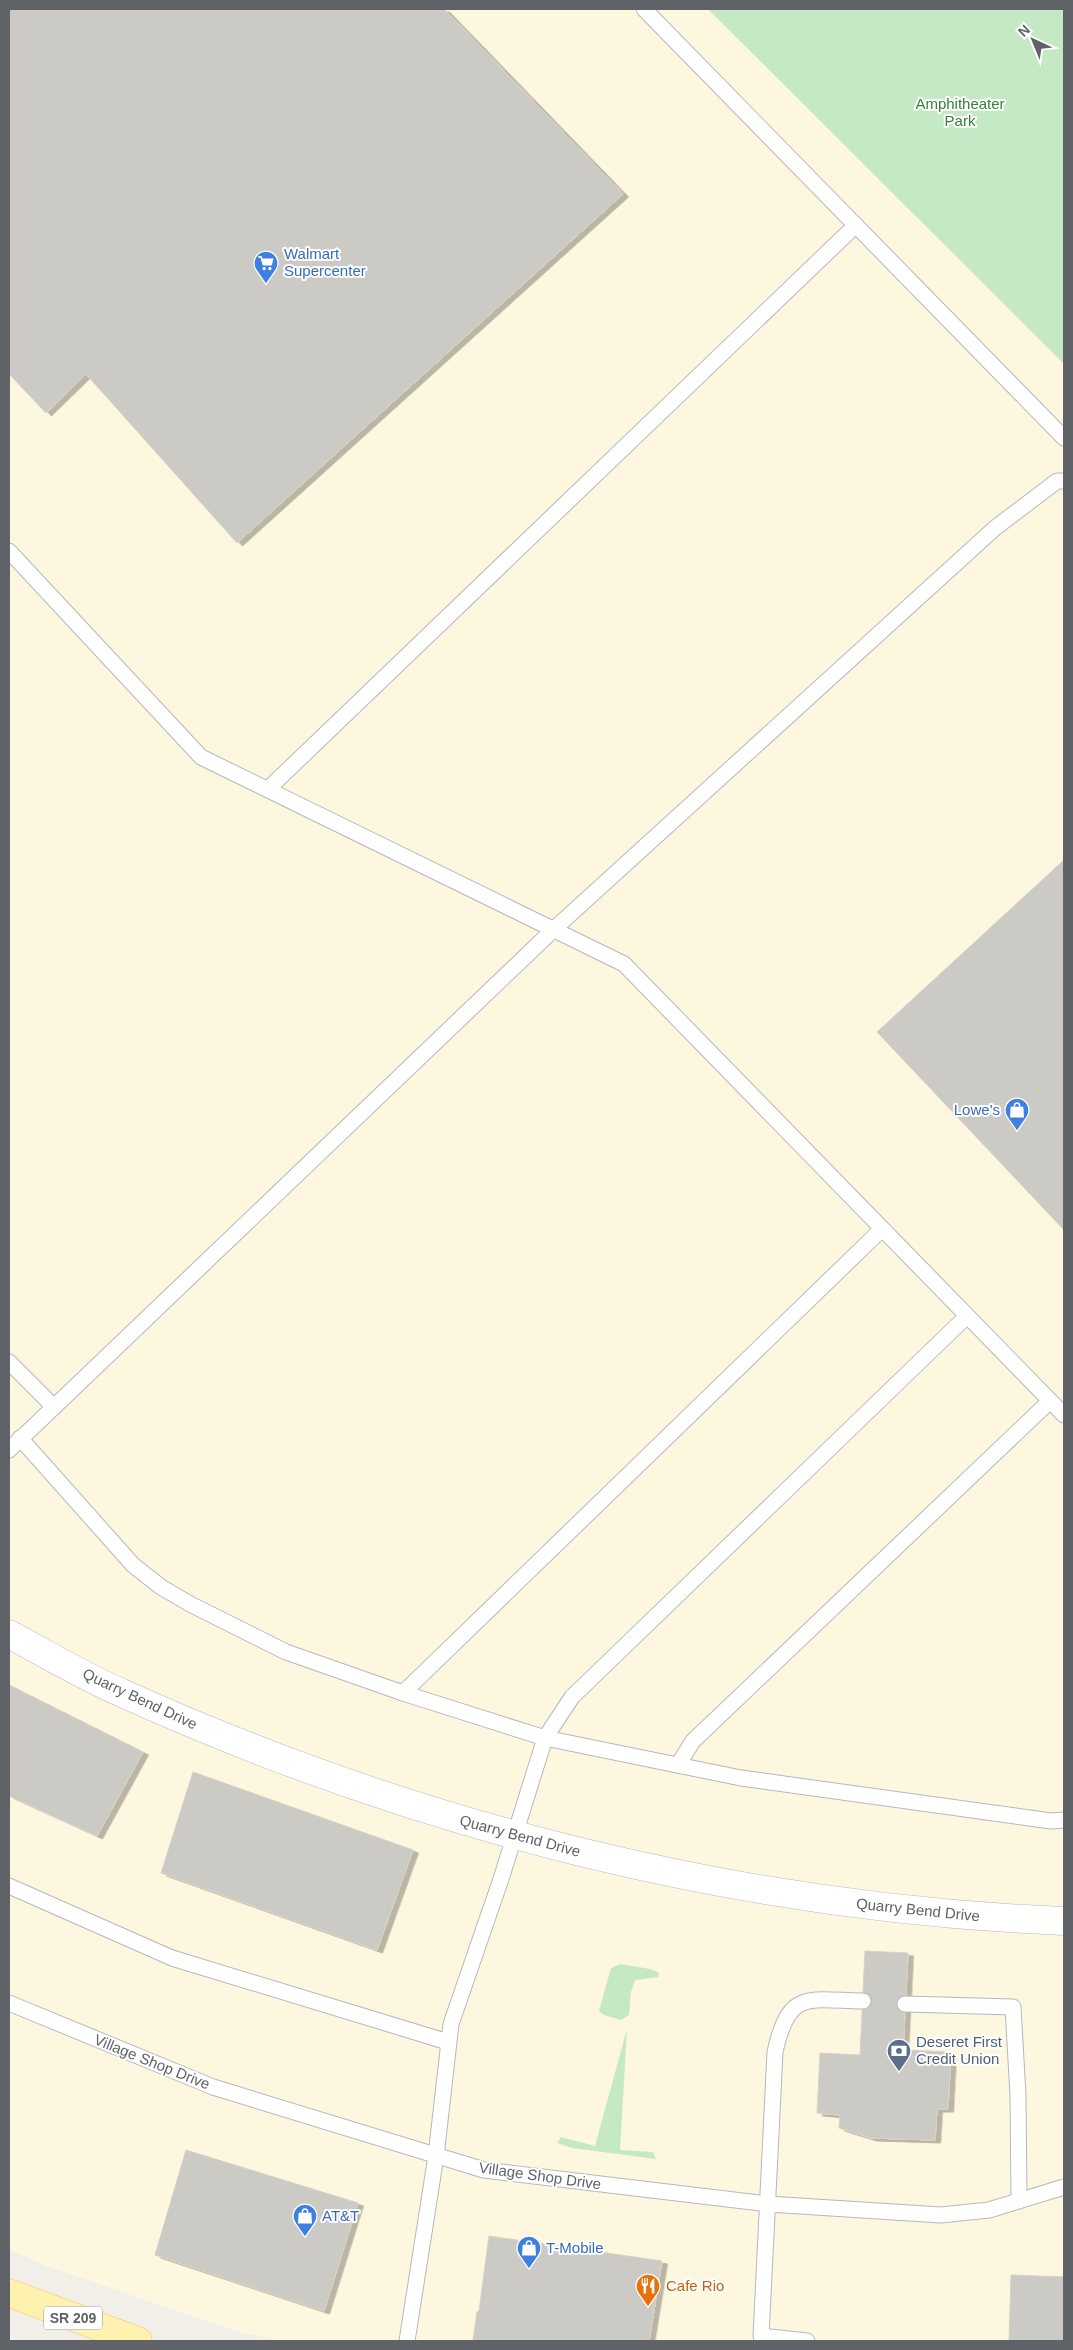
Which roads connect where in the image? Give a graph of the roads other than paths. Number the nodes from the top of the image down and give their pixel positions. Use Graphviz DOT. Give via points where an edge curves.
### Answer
graph roads {
  1 [pos="644,9"];
  2 [pos="856,225"];
  3 [pos="1064,438"];
  4 [pos="1064,481"];
  5 [pos="9,551"];
  6 [pos="268,789"];
  7 [pos="553,930"];
  8 [pos="882,1229"];
  9 [pos="967,1316"];
  10 [pos="9,1362"];
  11 [pos="1050,1401"];
  12 [pos="54,1407"];
  13 [pos="1064,1415"];
  14 [pos="20,1438"];
  15 [pos="9,1450"];
  16 [pos="9,1634"];
  17 [pos="403,1693"];
  18 [pos="545,1738"];
  19 [pos="678,1765"];
  20 [pos="1064,1820"];
  21 [pos="515,1836"];
  22 [pos="9,1886"];
  23 [pos="1064,1921"];
  24 [pos="863,2001"];
  25 [pos="9,2003"];
  26 [pos="905,2004"];
  27 [pos="448,2042"];
  28 [pos="436,2156"];
  29 [pos="1064,2188"];
  30 [pos="1019,2201"];
  31 [pos="768,2204"];
  32 [pos="9,2293"];
  33 [pos="138,2341"];
  34 [pos="406,2341"];
  35 [pos="808,2341"];
  1 -- 2 [label="lane"];
  2 -- 3 [label="lane"];
  2 -- 6 [label="lane"];
  4 -- 7 [label="lane" via="1058,481 995,528"];
  5 -- 6 [label="lane" via="201,757"];
  6 -- 7 [label="lane"];
  7 -- 8 [label="lane" via="624,964"];
  7 -- 12 [label="lane"];
  8 -- 9 [label="lane"];
  8 -- 17 [label="lane"];
  9 -- 11 [label="lane"];
  9 -- 18 [label="lane" via="572,1696"];
  10 -- 12 [label="lane"];
  11 -- 13 [label="lane"];
  11 -- 19 [label="lane" via="693,1742"];
  12 -- 14 [label="lane"];
  14 -- 15 [label="lane"];
  14 -- 17 [label="lane" via="133,1565 161,1587 286,1652"];
  16 -- 21 [label="street, Quarry Bend Drive" via="119,1692 292,1765"];
  17 -- 18 [label="lane"];
  18 -- 19 [label="lane"];
  18 -- 21 [label="lane"];
  19 -- 20 [label="lane" via="741,1778"];
  21 -- 23 [label="street, Quarry Bend Drive" via="666,1872 824,1899 992,1918"];
  21 -- 27 [label="lane" via="451,2024"];
  22 -- 27 [label="lane" via="172,1958"];
  24 -- 31 [label="lane" via="815,2000 798,2004 788,2013 780,2029"];
  25 -- 28 [label="lane, Village Shop Drive" via="212,2087"];
  26 -- 30 [label="lane" via="1013,2007"];
  27 -- 28 [label="lane"];
  28 -- 31 [label="lane, Village Shop Drive" via="484,2170"];
  28 -- 34 [label="lane"];
  29 -- 30 [label="lane, Village Shop Drive"];
  30 -- 31 [label="lane, Village Shop Drive" via="989,2210 941,2215"];
  31 -- 35 [label="lane" via="760,2336"];
  32 -- 33 [label="main road, SR 209"];
}
